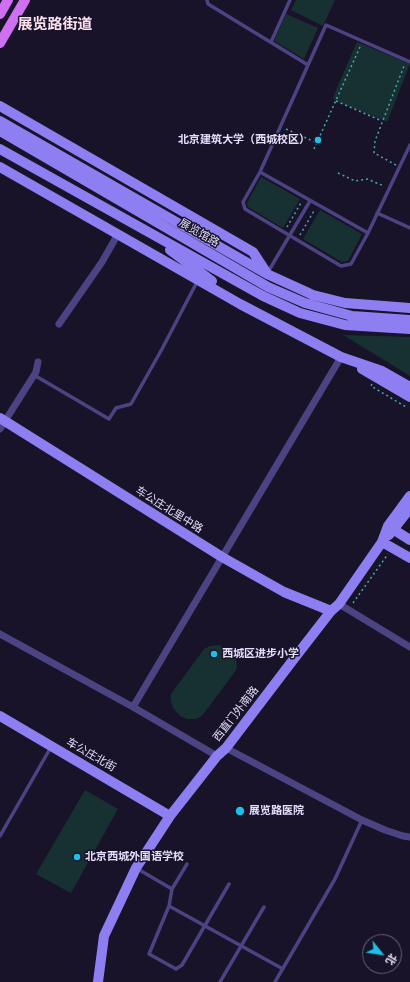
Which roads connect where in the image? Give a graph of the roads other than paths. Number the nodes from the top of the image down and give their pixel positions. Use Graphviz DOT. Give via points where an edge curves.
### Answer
graph roads {
  1 [pos="8,0"];
  2 [pos="25,0"];
  3 [pos="207,0"];
  4 [pos="290,0"];
  5 [pos="0,14"];
  6 [pos="271,42"];
  7 [pos="0,43"];
  8 [pos="408,61"];
  9 [pos="308,65"];
  10 [pos="0,106"];
  11 [pos="0,121"];
  12 [pos="0,131"];
  13 [pos="410,144"];
  14 [pos="0,149"];
  15 [pos="76,150"];
  16 [pos="0,167"];
  17 [pos="260,172"];
  18 [pos="117,188"];
  19 [pos="310,201"];
  20 [pos="377,213"];
  21 [pos="134,224"];
  22 [pos="410,228"];
  23 [pos="368,233"];
  24 [pos="118,234"];
  25 [pos="290,236"];
  26 [pos="267,274"];
  27 [pos="198,280"];
  28 [pos="240,304"];
  29 [pos="410,307"];
  30 [pos="58,324"];
  31 [pos="405,324"];
  32 [pos="341,357"];
  33 [pos="38,362"];
  34 [pos="34,375"];
  35 [pos="410,386"];
  36 [pos="410,397"];
  37 [pos="2,423"];
  38 [pos="410,496"];
  39 [pos="410,508"];
  40 [pos="391,528"];
  41 [pos="410,540"];
  42 [pos="382,542"];
  43 [pos="222,557"];
  44 [pos="410,558"];
  45 [pos="339,604"];
  46 [pos="331,611"];
  47 [pos="0,634"];
  48 [pos="410,647"];
  49 [pos="133,707"];
  50 [pos="0,716"];
  51 [pos="52,746"];
  52 [pos="226,748"];
  53 [pos="217,756"];
  54 [pos="170,816"];
  55 [pos="362,820"];
  56 [pos="0,836"];
  57 [pos="410,836"];
  58 [pos="187,864"];
  59 [pos="136,868"];
  60 [pos="229,884"];
  61 [pos="172,889"];
  62 [pos="169,906"];
  63 [pos="264,906"];
  64 [pos="204,926"];
  65 [pos="241,946"];
  66 [pos="283,969"];
  67 [pos="98,982"];
  68 [pos="220,982"];
  69 [pos="275,982"];
  1 -- 5 [label="main road"];
  2 -- 7 [label="main road"];
  3 -- 6 [label="lane" via="208,4"];
  4 -- 6 [label="lane"];
  6 -- 9 [label="lane"];
  8 -- 9 [label="lane" via="326,25"];
  9 -- 17 [label="lane"];
  10 -- 15 [label="street, 展览馆路"];
  11 -- 18 [label="street, 展览馆路"];
  12 -- 31 [label="street, 展览馆路" via="268,287 305,303 352,316"];
  13 -- 20 [label="lane"];
  14 -- 21 [label="street, 展览馆路"];
  15 -- 18 [label="street"];
  15 -- 26 [label="street, 展览馆路" via="253,252"];
  16 -- 24 [label="street"];
  17 -- 19 [label="lane"];
  17 -- 25 [label="lane" via="243,202 245,209"];
  18 -- 26 [label="street, 展览馆路"];
  19 -- 23 [label="lane"];
  19 -- 25 [label="lane"];
  20 -- 22 [label="lane"];
  20 -- 23 [label="lane"];
  21 -- 28 [label="street"];
  21 -- 31 [label="street, 展览馆路" via="263,296 300,313 345,325"];
  23 -- 25 [label="lane" via="351,264 341,266"];
  24 -- 27 [label="street"];
  24 -- 30 [label="street" via="102,262"];
  25 -- 26 [label="lane"];
  26 -- 29 [label="street, 展览馆路" via="313,295 339,301"];
  27 -- 28 [label="street"];
  27 -- 34 [label="lane" via="131,404 116,408 109,419"];
  28 -- 32 [label="street"];
  32 -- 35 [label="street" via="382,371"];
  32 -- 36 [label="street"];
  32 -- 43 [label="street"];
  33 -- 34 [label="street"];
  34 -- 37 [label="street"];
  37 -- 43 [label="street, 车公庄北里中路"];
  38 -- 40 [label="street"];
  39 -- 40 [label="street"];
  40 -- 41 [label="street"];
  40 -- 42 [label="street, 西直门外南路"];
  42 -- 44 [label="street"];
  42 -- 45 [label="street, 西直门外南路"];
  43 -- 46 [label="street, 车公庄北里中路" via="284,592"];
  43 -- 49 [label="street"];
  45 -- 46 [label="street, 西直门外南路"];
  45 -- 48 [label="street"];
  46 -- 52 [label="street, 西直门外南路"];
  47 -- 49 [label="street"];
  49 -- 53 [label="street"];
  50 -- 51 [label="street, 车公庄北街"];
  51 -- 54 [label="street, 车公庄北街"];
  51 -- 56 [label="lane"];
  52 -- 53 [label="street, 西直门外南路"];
  52 -- 55 [label="street"];
  53 -- 54 [label="street, 西直门外南路"];
  54 -- 59 [label="street, 西直门外南路"];
  55 -- 57 [label="street" via="403,836"];
  55 -- 66 [label="lane" via="335,879"];
  58 -- 61 [label="lane"];
  59 -- 61 [label="lane"];
  59 -- 67 [label="street, 西直门外南路" via="104,936"];
  60 -- 64 [label="lane"];
  61 -- 62 [label="lane"];
  62 -- 64 [label="lane"];
  62 -- 64 [label="lane" via="149,954 176,969 182,965"];
  63 -- 65 [label="lane"];
  64 -- 65 [label="lane"];
  65 -- 66 [label="lane"];
  65 -- 68 [label="lane"];
  66 -- 69 [label="lane"];
}
